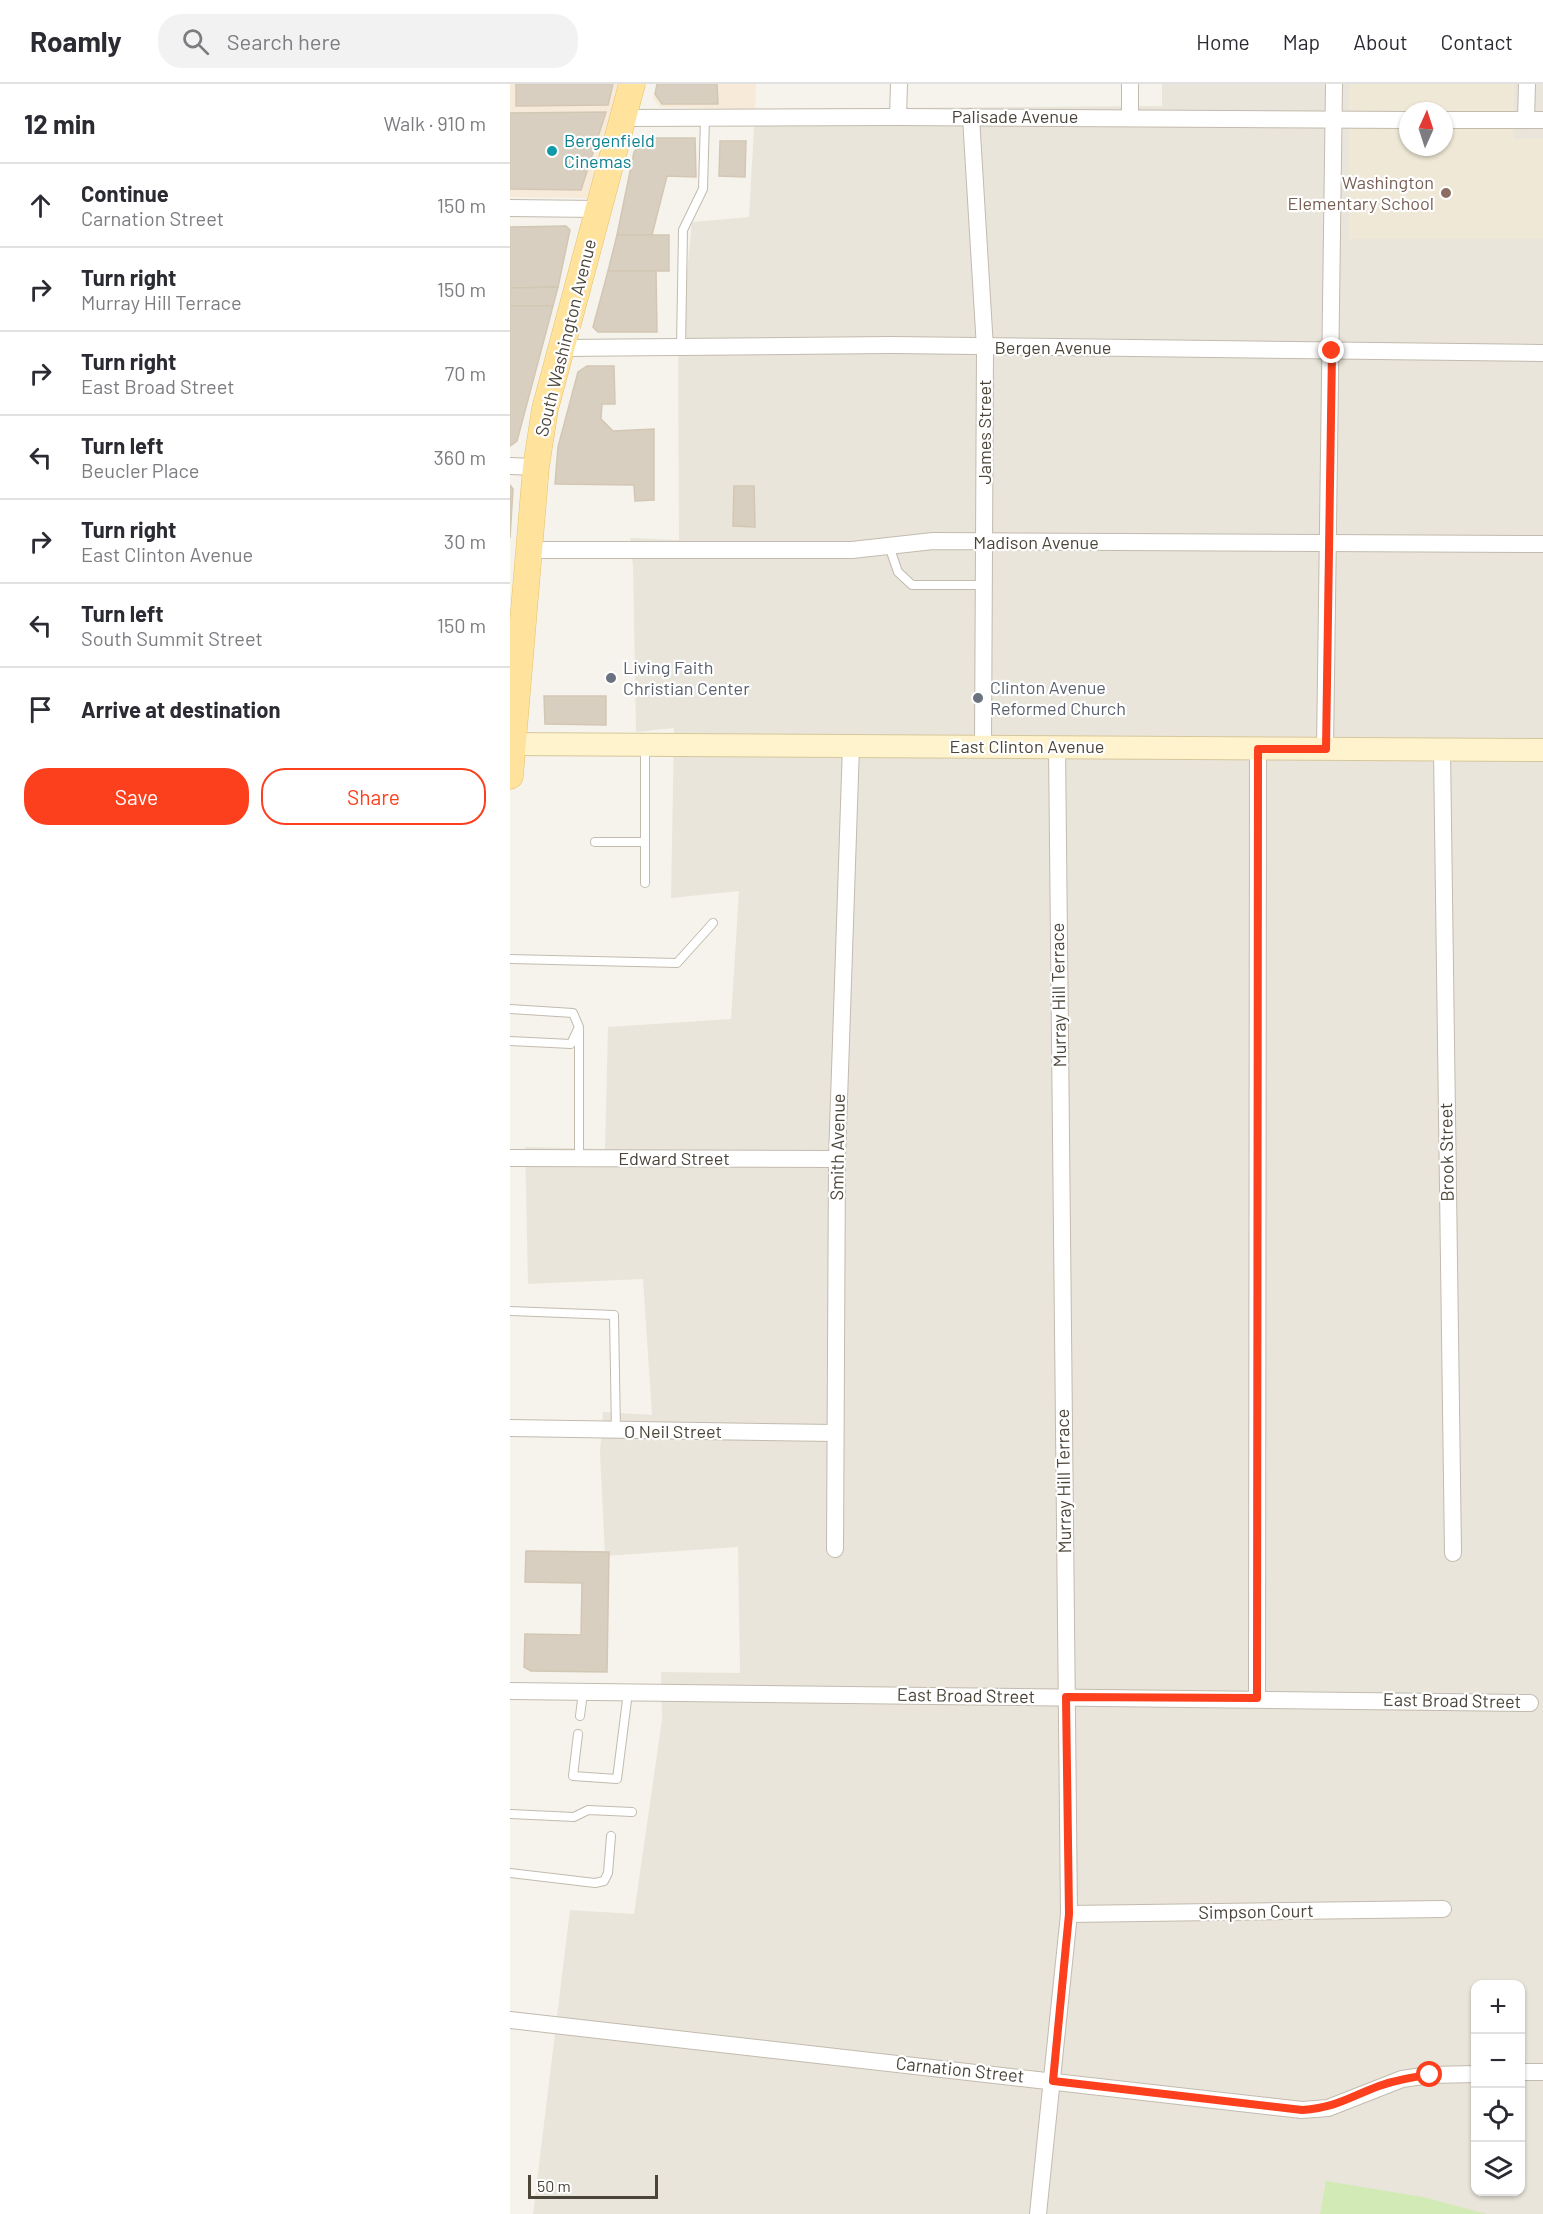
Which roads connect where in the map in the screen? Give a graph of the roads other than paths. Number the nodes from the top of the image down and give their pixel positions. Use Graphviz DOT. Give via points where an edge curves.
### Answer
graph roads {
  1 [pos="632,84"];
  2 [pos="899,84"];
  3 [pos="1130,84"];
  4 [pos="1334,84"];
  5 [pos="1527,84"];
  6 [pos="898,117"];
  7 [pos="971,117"];
  8 [pos="623,118"];
  9 [pos="705,118"];
  10 [pos="1130,118"];
  11 [pos="1399,120"];
  12 [pos="1453,120"];
  13 [pos="1535,120"];
  14 [pos="1335,121"];
  15 [pos="510,208"];
  16 [pos="598,209"];
  17 [pos="681,347"];
  18 [pos="562,348"];
  19 [pos="985,348"];
  20 [pos="1332,351"];
  21 [pos="1543,353"];
  22 [pos="510,466"];
  23 [pos="536,467"];
  24 [pos="984,543"];
  25 [pos="1329,544"];
  26 [pos="1543,544"];
  27 [pos="890,546"];
  28 [pos="531,550"];
  29 [pos="984,585"];
  30 [pos="511,744"];
  31 [pos="645,745"];
  32 [pos="851,746"];
  33 [pos="1057,746"];
  34 [pos="983,747"];
  35 [pos="1258,749"];
  36 [pos="1326,749"];
  37 [pos="1442,750"];
  38 [pos="1543,750"];
  39 [pos="510,776"];
  40 [pos="595,842"];
  41 [pos="645,842"];
  42 [pos="645,883"];
  43 [pos="713,923"];
  44 [pos="510,959"];
  45 [pos="510,1010"];
  46 [pos="579,1027"];
  47 [pos="510,1041"];
  48 [pos="510,1158"];
  49 [pos="579,1159"];
  50 [pos="837,1159"];
  51 [pos="510,1311"];
  52 [pos="510,1428"];
  53 [pos="616,1431"];
  54 [pos="835,1432"];
  55 [pos="835,1549"];
  56 [pos="1453,1553"];
  57 [pos="510,1691"];
  58 [pos="583,1692"];
  59 [pos="628,1692"];
  60 [pos="1066,1697"];
  61 [pos="1257,1698"];
  62 [pos="1530,1702"];
  63 [pos="580,1716"];
  64 [pos="578,1734"];
  65 [pos="632,1812"];
  66 [pos="510,1814"];
  67 [pos="611,1836"];
  68 [pos="510,1873"];
  69 [pos="1443,1909"];
  70 [pos="1069,1914"];
  71 [pos="510,2020"];
  72 [pos="1525,2072"];
  73 [pos="1543,2072"];
  74 [pos="1471,2073"];
  75 [pos="1053,2081"];
  76 [pos="1038,2214"];
  1 -- 8 [label="main road, South Washington Avenue"];
  2 -- 6 [label="street"];
  3 -- 10 [label="street"];
  4 -- 14 [label="street"];
  5 -- 13 [label="street"];
  6 -- 7 [label="street, Palisade Avenue"];
  6 -- 9 [label="street, Palisade Avenue"];
  7 -- 10 [label="street, Palisade Avenue"];
  7 -- 19 [label="street, James Street"];
  8 -- 9 [label="street, Palisade Avenue"];
  8 -- 16 [label="main road, South Washington Avenue"];
  9 -- 17 [label="lane" via="703,189 683,230"];
  10 -- 14 [label="street, Palisade Avenue"];
  11 -- 14 [label="street, Palisade Avenue"];
  12 -- 13 [label="street"];
  14 -- 20 [label="street"];
  15 -- 16 [label="street"];
  16 -- 18 [label="main road, South Washington Avenue"];
  17 -- 18 [label="street, Bergen Avenue"];
  17 -- 19 [label="street, Bergen Avenue"];
  18 -- 23 [label="main road, South Washington Avenue" via="544,409"];
  19 -- 20 [label="street, Bergen Avenue"];
  19 -- 24 [label="street, James Street"];
  20 -- 21 [label="street, Bergen Avenue"];
  20 -- 25 [label="street"];
  22 -- 23 [label="street"];
  23 -- 28 [label="main road, South Washington Avenue"];
  24 -- 25 [label="street, Madison Avenue"];
  24 -- 27 [label="street, Madison Avenue" via="933,541"];
  24 -- 29 [label="street, James Street"];
  25 -- 26 [label="street, Madison Avenue"];
  25 -- 36 [label="street"];
  27 -- 28 [label="street, Madison Avenue" via="852,550"];
  27 -- 29 [label="lane" via="898,572 912,585"];
  28 -- 30 [label="main road, South Washington Avenue"];
  29 -- 34 [label="street, James Street"];
  30 -- 31 [label="street, East Clinton Avenue"];
  30 -- 39 [label="main road, South Washington Avenue"];
  31 -- 32 [label="street, East Clinton Avenue"];
  31 -- 41 [label="lane"];
  32 -- 34 [label="street, East Clinton Avenue"];
  32 -- 50 [label="street, Smith Avenue"];
  33 -- 34 [label="street, East Clinton Avenue"];
  33 -- 35 [label="street, East Clinton Avenue"];
  33 -- 60 [label="street, Murray Hill Terrace"];
  35 -- 36 [label="street, East Clinton Avenue"];
  35 -- 61 [label="street"];
  36 -- 37 [label="street, East Clinton Avenue"];
  37 -- 38 [label="street, East Clinton Avenue"];
  37 -- 56 [label="street, Brook Street"];
  40 -- 41 [label="lane"];
  41 -- 42 [label="lane"];
  43 -- 44 [label="lane" via="677,963"];
  45 -- 46 [label="lane" via="573,1013"];
  46 -- 47 [label="lane" via="571,1044"];
  46 -- 49 [label="lane"];
  48 -- 49 [label="street, Edward Street"];
  49 -- 50 [label="street, Edward Street"];
  50 -- 54 [label="street, Smith Avenue"];
  51 -- 53 [label="lane" via="614,1315"];
  52 -- 53 [label="street, O Neil Street"];
  53 -- 54 [label="street, O Neil Street"];
  54 -- 55 [label="street, Smith Avenue"];
  57 -- 58 [label="street, East Broad Street"];
  58 -- 59 [label="street, East Broad Street"];
  58 -- 63 [label="lane"];
  59 -- 60 [label="street, East Broad Street"];
  59 -- 64 [label="lane" via="617,1779 573,1776"];
  60 -- 61 [label="street, East Broad Street"];
  60 -- 70 [label="street, Murray Hill Terrace"];
  61 -- 62 [label="street, East Broad Street"];
  65 -- 66 [label="lane" via="588,1810 574,1817"];
  67 -- 68 [label="lane" via="604,1881"];
  69 -- 70 [label="street, Simpson Court"];
  70 -- 75 [label="street, Murray Hill Terrace"];
  71 -- 75 [label="street, Carnation Street"];
  72 -- 73 [label="street"];
  74 -- 75 [label="street, Carnation Street" via="1402,2079 1328,2108 1302,2110"];
  75 -- 76 [label="street, Murray Hill Terrace"];
}
